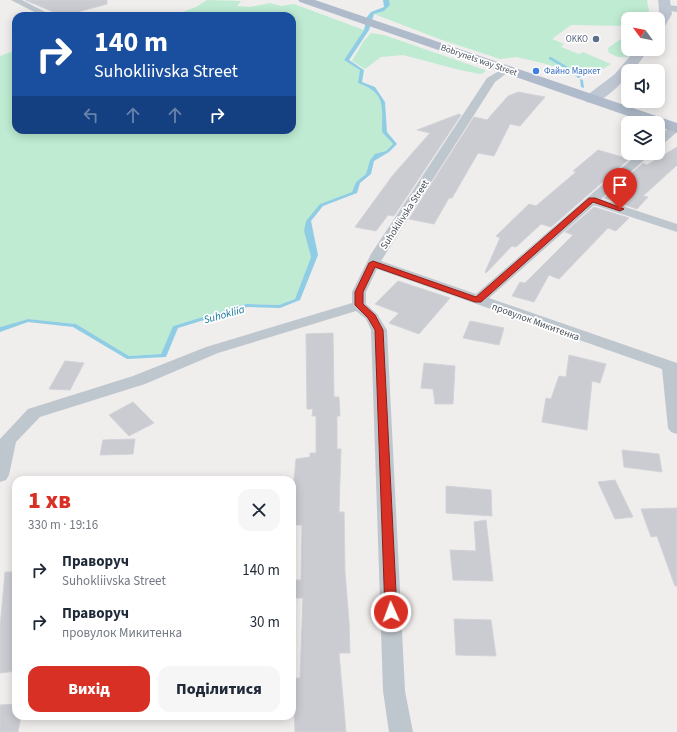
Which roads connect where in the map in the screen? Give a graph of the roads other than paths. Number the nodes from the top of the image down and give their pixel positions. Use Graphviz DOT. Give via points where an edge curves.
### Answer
graph roads {
  1 [pos="15,0"];
  2 [pos="304,0"];
  3 [pos="669,6"];
  4 [pos="40,12"];
  5 [pos="665,16"];
  6 [pos="638,56"];
  7 [pos="506,70"];
  8 [pos="591,99"];
  9 [pos="676,128"];
  10 [pos="665,137"];
  11 [pos="638,160"];
  12 [pos="592,200"];
  13 [pos="677,228"];
  14 [pos="373,263"];
  15 [pos="478,300"];
  16 [pos="359,305"];
  17 [pos="674,369"];
  18 [pos="677,428"];
  19 [pos="0,475"];
  20 [pos="401,732"];
  1 -- 4 [label="street"];
  2 -- 7 [label="main road, Bobrynets way Street"];
  3 -- 5 [label="street"];
  6 -- 8 [label="street" via="610,87"];
  7 -- 8 [label="main road, Bobrynets way Street"];
  7 -- 14 [label="street, Suhokliivska Street" via="492,80"];
  8 -- 9 [label="main road, Bobrynets way Street"];
  9 -- 10 [label="street"];
  11 -- 12 [label="street"];
  12 -- 13 [label="street"];
  12 -- 15 [label="street"];
  14 -- 15 [label="street, провулок Микитенка"];
  14 -- 16 [label="street, Suhokliivska Street" via="359,292"];
  15 -- 17 [label="street, провулок Микитенка"];
  16 -- 19 [label="street" via="212,350 139,380 34,413 8,440"];
  16 -- 20 [label="street" via="372,317 379,330 394,691"];
  17 -- 18 [label="street"];
}
